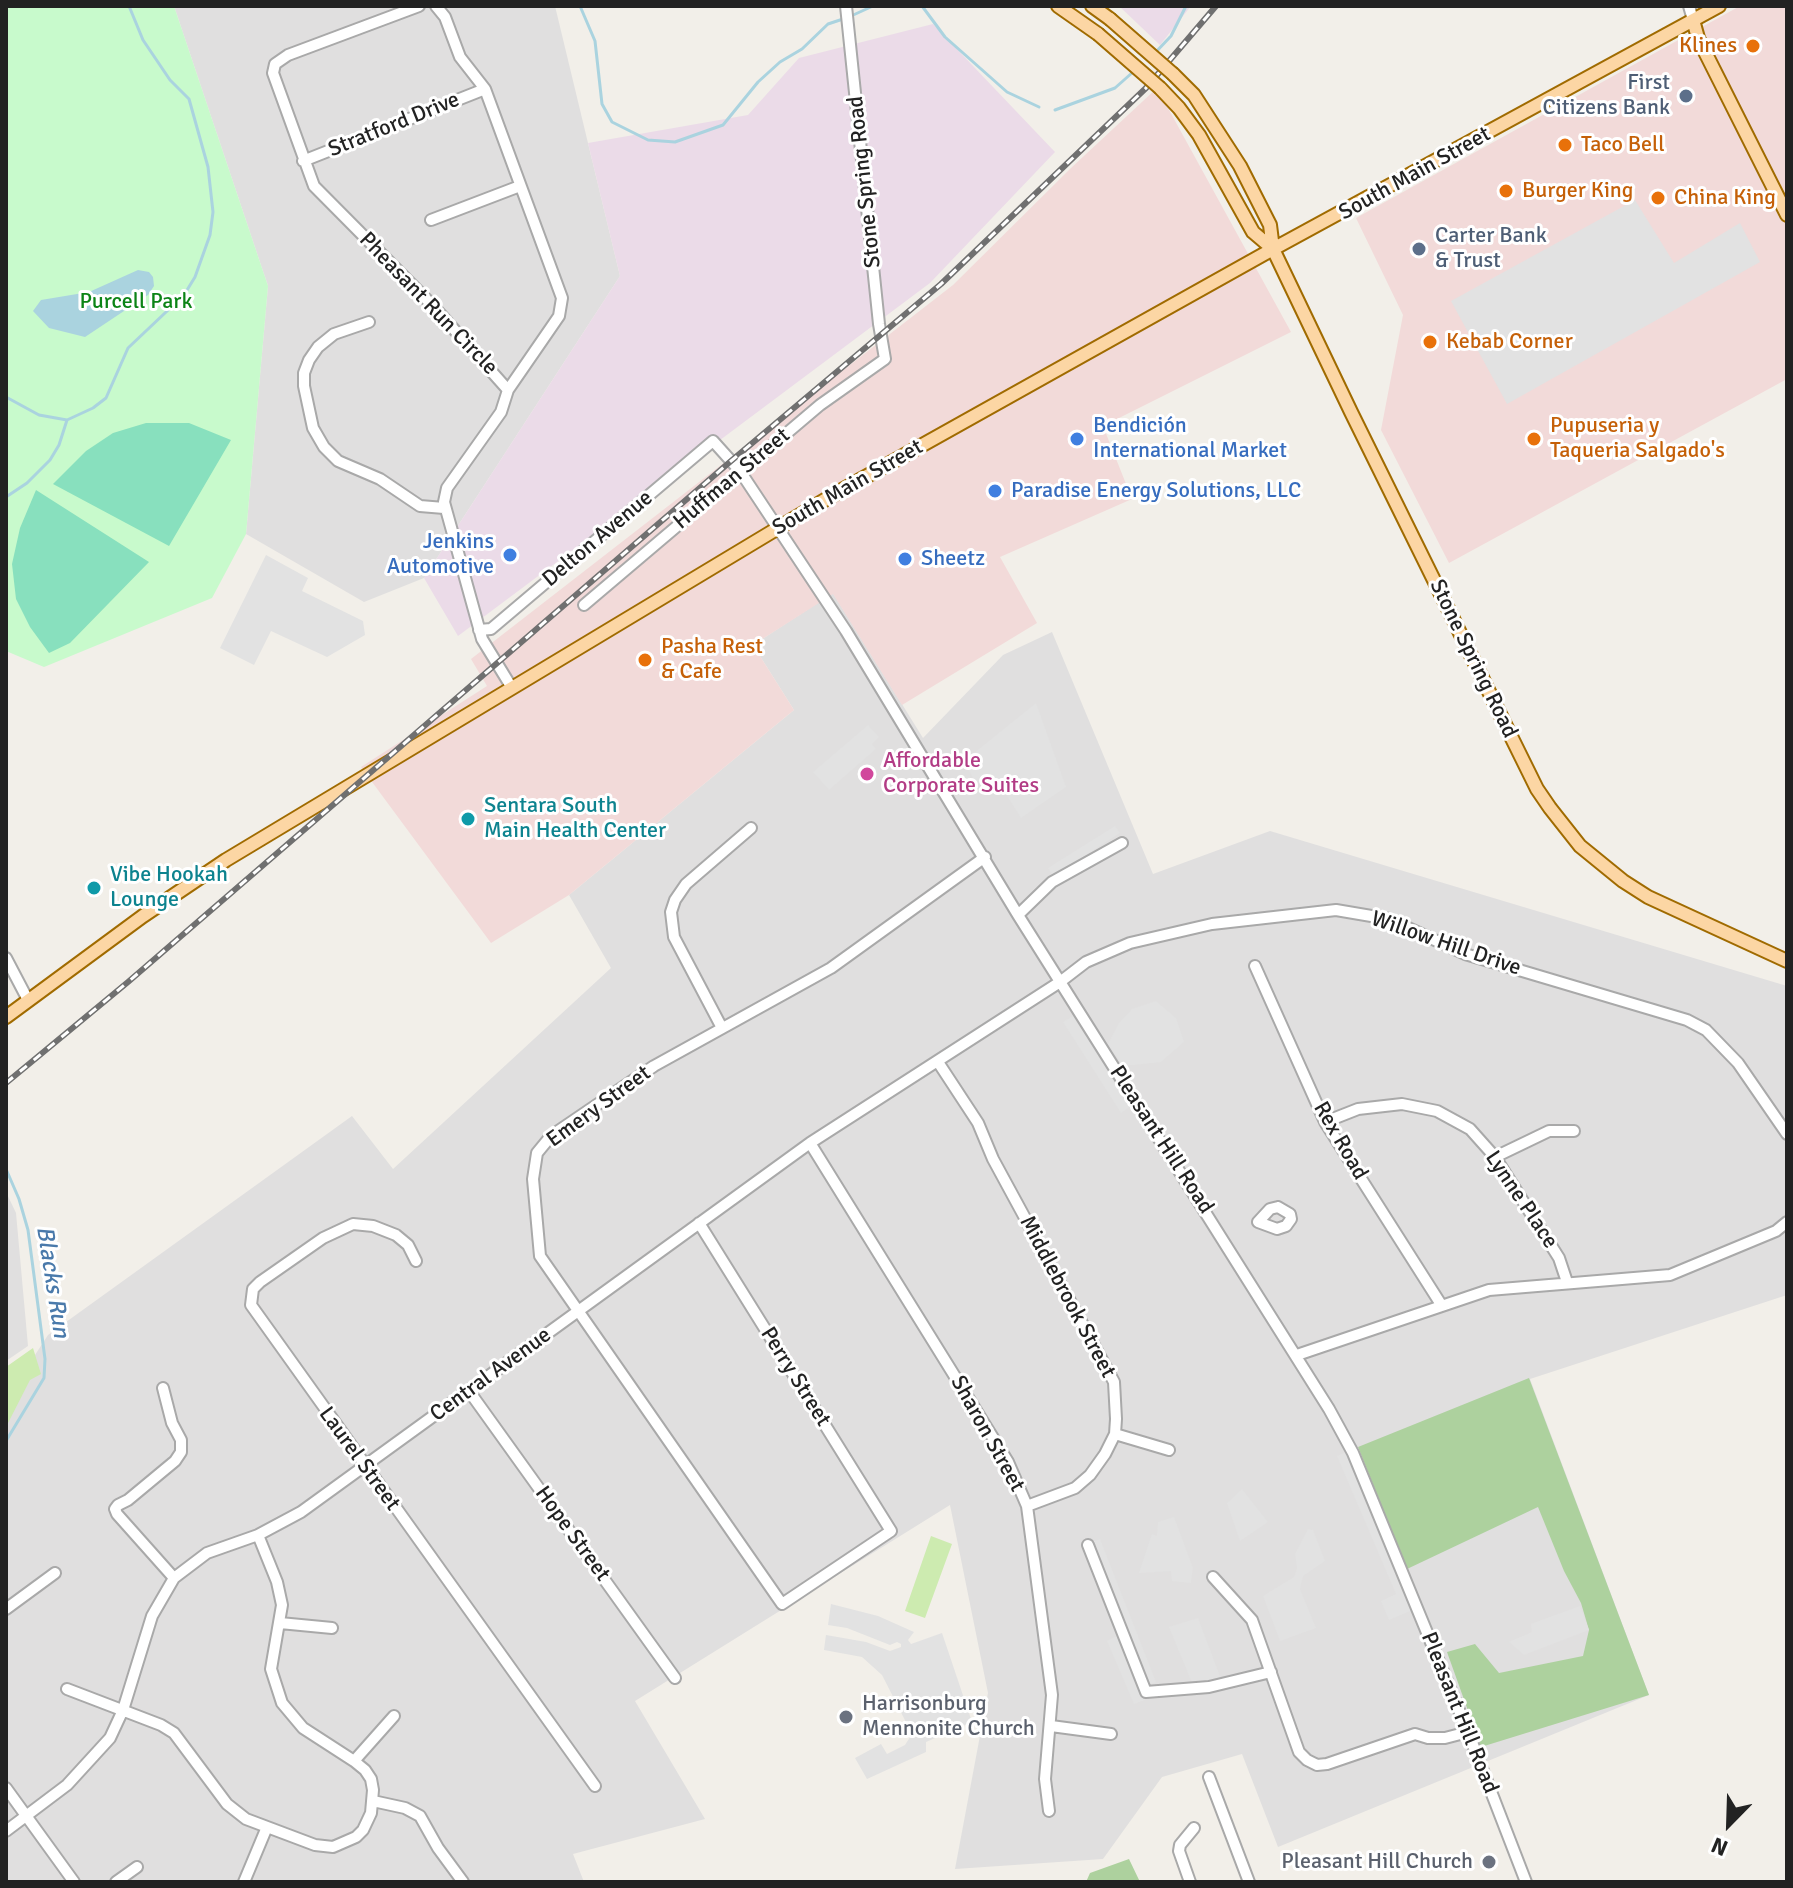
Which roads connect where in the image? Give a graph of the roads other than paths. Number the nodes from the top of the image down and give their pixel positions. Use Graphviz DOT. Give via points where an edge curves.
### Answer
graph roads {
  1 [pos="419,6"];
  2 [pos="436,6"];
  3 [pos="846,6"];
  4 [pos="1058,6"];
  5 [pos="1092,6"];
  6 [pos="1689,6"];
  7 [pos="1719,6"];
  8 [pos="1693,20"];
  9 [pos="485,89"];
  10 [pos="303,161"];
  11 [pos="520,186"];
  12 [pos="1787,215"];
  13 [pos="431,220"];
  14 [pos="1273,249"];
  15 [pos="369,322"];
  16 [pos="885,359"];
  17 [pos="508,390"];
  18 [pos="713,441"];
  19 [pos="740,471"];
  20 [pos="444,508"];
  21 [pos="777,529"];
  22 [pos="584,605"];
  23 [pos="479,630"];
  24 [pos="512,688"];
  25 [pos="751,828"];
  26 [pos="1122,843"];
  27 [pos="985,857"];
  28 [pos="1018,915"];
  29 [pos="6,958"];
  30 [pos="1787,961"];
  31 [pos="1255,966"];
  32 [pos="1060,982"];
  33 [pos="28,1000"];
  34 [pos="6,1017"];
  35 [pos="722,1028"];
  36 [pos="938,1062"];
  37 [pos="1325,1122"];
  38 [pos="1574,1131"];
  39 [pos="1787,1134"];
  40 [pos="810,1143"];
  41 [pos="1495,1157"];
  42 [pos="1787,1222"];
  43 [pos="699,1223"];
  44 [pos="416,1261"];
  45 [pos="1567,1282"];
  46 [pos="1442,1306"];
  47 [pos="577,1313"];
  48 [pos="1297,1355"];
  49 [pos="163,1388"];
  50 [pos="469,1391"];
  51 [pos="1115,1434"];
  52 [pos="1169,1450"];
  53 [pos="365,1467"];
  54 [pos="1027,1506"];
  55 [pos="258,1535"];
  56 [pos="1088,1545"];
  57 [pos="55,1573"];
  58 [pos="1213,1577"];
  59 [pos="174,1578"];
  60 [pos="782,1604"];
  61 [pos="6,1609"];
  62 [pos="280,1623"];
  63 [pos="332,1628"];
  64 [pos="1271,1672"];
  65 [pos="675,1678"];
  66 [pos="67,1689"];
  67 [pos="123,1710"];
  68 [pos="394,1716"];
  69 [pos="1051,1726"];
  70 [pos="1468,1732"];
  71 [pos="1111,1734"];
  72 [pos="354,1761"];
  73 [pos="1209,1777"];
  74 [pos="595,1786"];
  75 [pos="6,1788"];
  76 [pos="373,1801"];
  77 [pos="1049,1811"];
  78 [pos="26,1815"];
  79 [pos="267,1827"];
  80 [pos="1194,1828"];
  81 [pos="6,1831"];
  82 [pos="137,1867"];
  83 [pos="74,1882"];
  84 [pos="116,1882"];
  85 [pos="244,1882"];
  86 [pos="463,1882"];
  87 [pos="1190,1882"];
  88 [pos="1249,1882"];
  89 [pos="1526,1882"];
  1 -- 10 [label="street, Pheasant Run Circle" via="275,64 273,73"];
  2 -- 9 [label="street, Pheasant Run Circle" via="460,57"];
  3 -- 16 [label="street, Stone Spring Road"];
  4 -- 14 [label="main road, Stone Spring Road, bridge" via="1098,34 1179,108 1253,232"];
  5 -- 14 [label="main road, Stone Spring Road, bridge" via="1194,95 1240,166 1270,225"];
  6 -- 8 [label="street"];
  7 -- 8 [label="main road, South Main Street"];
  8 -- 12 [label="main road"];
  8 -- 14 [label="main road, South Main Street"];
  9 -- 10 [label="street, Stratford Drive"];
  9 -- 11 [label="street, Pheasant Run Circle"];
  10 -- 17 [label="street, Pheasant Run Circle" via="314,186"];
  11 -- 13 [label="street"];
  11 -- 17 [label="street, Pheasant Run Circle" via="563,302 558,318"];
  14 -- 21 [label="main road, South Main Street"];
  14 -- 30 [label="main road, Stone Spring Road" via="1550,808 1580,846 1623,881"];
  15 -- 20 [label="street" via="334,334 309,360 304,386 313,428 338,461 380,479 420,506"];
  16 -- 19 [label="street, Huffman Street"];
  17 -- 20 [label="street" via="501,412 447,488"];
  18 -- 19 [label="street, Pleasant Hill Road"];
  18 -- 23 [label="street, Delton Avenue" via="491,629"];
  19 -- 21 [label="street, Pleasant Hill Road"];
  19 -- 22 [label="street, Huffman Street"];
  20 -- 23 [label="street"];
  21 -- 24 [label="main road, South Main Street"];
  21 -- 27 [label="street, Pleasant Hill Road"];
  23 -- 24 [label="street"];
  24 -- 33 [label="main road, South Main Street" via="203,875"];
  25 -- 35 [label="street" via="686,884 671,912 674,937"];
  26 -- 28 [label="street" via="1052,882"];
  27 -- 28 [label="street, Pleasant Hill Road"];
  27 -- 35 [label="street, Emery Street" via="831,968"];
  28 -- 32 [label="street, Pleasant Hill Road"];
  29 -- 33 [label="street"];
  31 -- 37 [label="street, Rex Road"];
  32 -- 36 [label="street, Central Avenue"];
  32 -- 39 [label="street, Willow Hill Drive" via="1086,962 1130,943 1212,924 1336,910 1389,919 1465,954 1706,1030 1738,1063"];
  32 -- 48 [label="street, Pleasant Hill Road"];
  33 -- 34 [label="main road, South Main Street"];
  35 -- 47 [label="street, Emery Street" via="654,1066 551,1136 537,1153 533,1179 540,1256"];
  36 -- 40 [label="street, Central Avenue"];
  36 -- 51 [label="street, Middlebrook Street" via="978,1123 1110,1372"];
  37 -- 41 [label="street, Lynne Place" via="1358,1109 1402,1104 1437,1111 1470,1129"];
  37 -- 46 [label="street, Rex Road"];
  38 -- 41 [label="street" via="1549,1131"];
  40 -- 43 [label="street, Central Avenue"];
  40 -- 54 [label="street, Sharon Street" via="1008,1462"];
  41 -- 45 [label="street, Lynne Place" via="1559,1258"];
  42 -- 45 [label="street" via="1670,1275"];
  43 -- 47 [label="street, Central Avenue"];
  43 -- 60 [label="street, Perry Street" via="891,1531"];
  44 -- 53 [label="street, Laurel Street" via="396,1235 353,1224 260,1282 250,1298 255,1315"];
  45 -- 46 [label="street" via="1489,1290"];
  46 -- 48 [label="street"];
  47 -- 50 [label="street, Central Avenue"];
  47 -- 60 [label="street, Emery Street"];
  48 -- 70 [label="street, Pleasant Hill Road" via="1353,1453"];
  49 -- 59 [label="street" via="181,1452 117,1506 117,1514"];
  50 -- 53 [label="street, Central Avenue"];
  50 -- 65 [label="street, Hope Street"];
  51 -- 52 [label="street"];
  51 -- 54 [label="street" via="1090,1475 1075,1488"];
  53 -- 55 [label="street, Central Avenue"];
  53 -- 74 [label="street, Laurel Street"];
  54 -- 69 [label="street, Sharon Street" via="1052,1695"];
  55 -- 59 [label="street, Central Avenue" via="207,1553"];
  55 -- 62 [label="street" via="277,1582"];
  56 -- 64 [label="street" via="1146,1692 1209,1687"];
  57 -- 61 [label="street"];
  58 -- 64 [label="street" via="1249,1615"];
  59 -- 67 [label="street, Central Avenue" via="152,1616"];
  62 -- 63 [label="street"];
  62 -- 72 [label="street" via="271,1669 282,1703 303,1728"];
  64 -- 70 [label="street" via="1299,1752 1317,1765 1415,1734 1445,1738"];
  66 -- 67 [label="street"];
  67 -- 78 [label="street, Central Avenue" via="110,1738 86,1767"];
  67 -- 79 [label="street" via="174,1733 227,1804"];
  68 -- 72 [label="street"];
  69 -- 71 [label="street"];
  69 -- 77 [label="street, Sharon Street" via="1045,1779"];
  70 -- 89 [label="street, Pleasant Hill Road"];
  72 -- 76 [label="street" via="371,1779"];
  73 -- 88 [label="street"];
  75 -- 78 [label="street"];
  76 -- 79 [label="street" via="363,1830 344,1844 315,1845"];
  76 -- 86 [label="street" via="420,1816"];
  78 -- 81 [label="street, Central Avenue"];
  78 -- 83 [label="street"];
  79 -- 85 [label="street"];
  80 -- 87 [label="street" via="1179,1851"];
  82 -- 84 [label="street"];
}
